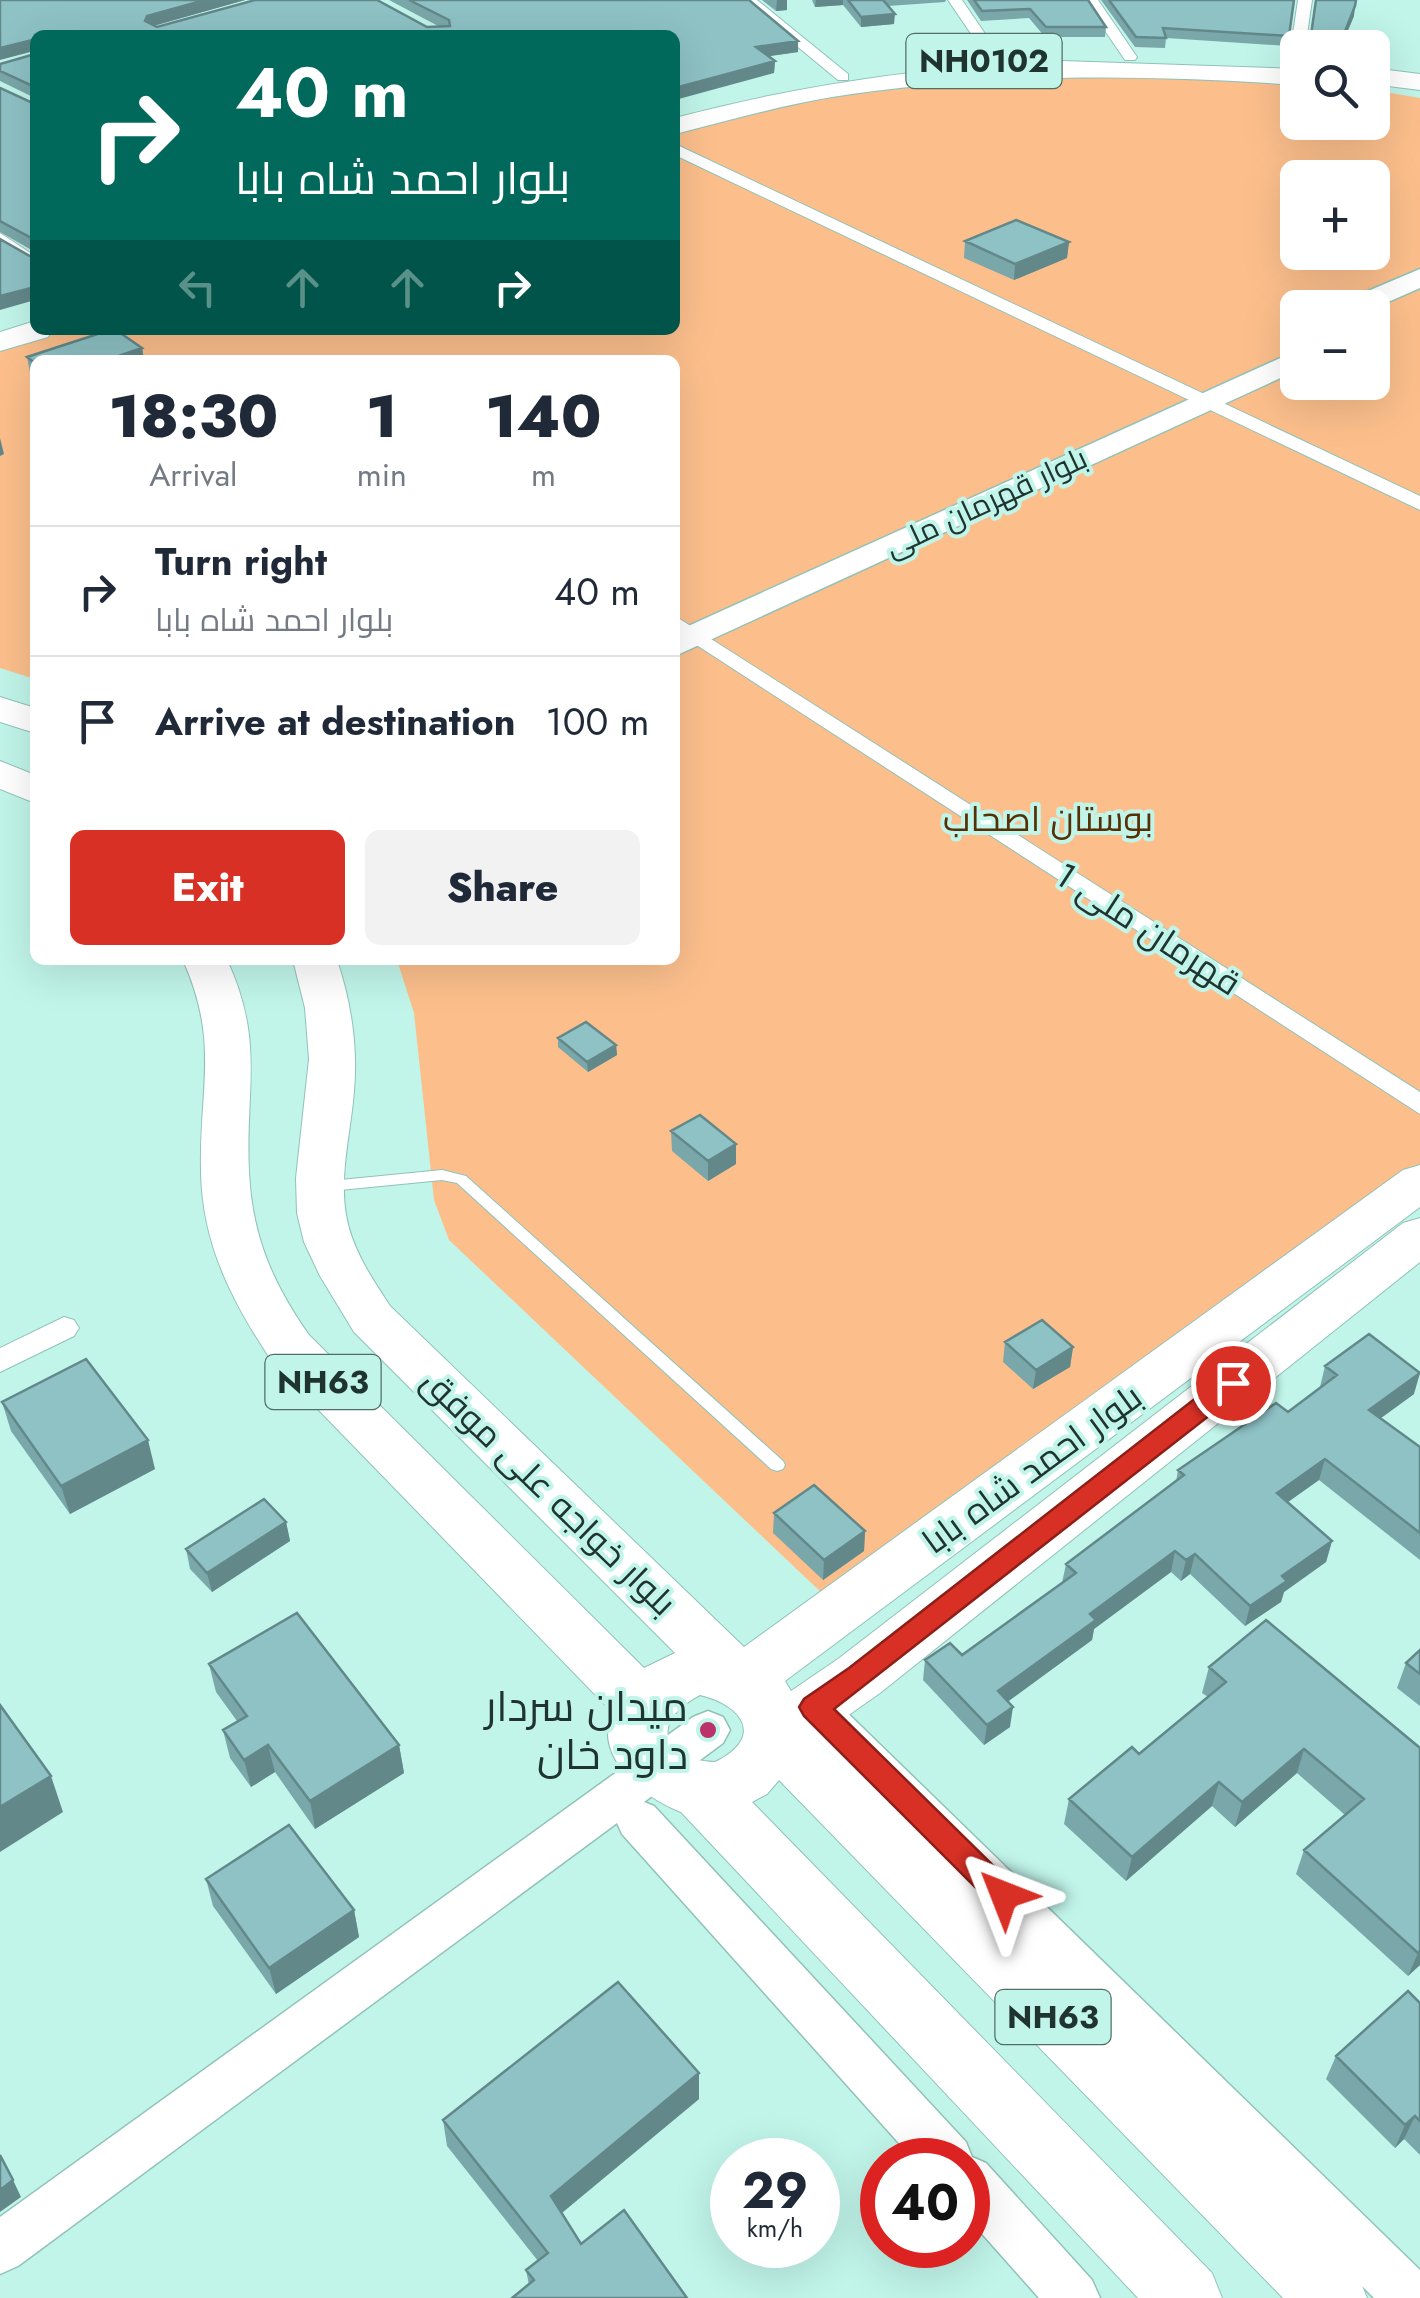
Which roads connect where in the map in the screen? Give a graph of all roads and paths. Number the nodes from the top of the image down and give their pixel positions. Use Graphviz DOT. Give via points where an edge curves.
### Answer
graph roads {
  1 [pos="748,0"];
  2 [pos="955,0"];
  3 [pos="1092,0"];
  4 [pos="1305,0"];
  5 [pos="1301,30"];
  6 [pos="1130,58"];
  7 [pos="996,60"];
  8 [pos="1280,61"];
  9 [pos="1280,62"];
  10 [pos="843,77"];
  11 [pos="1390,78"];
  12 [pos="1420,82"];
  13 [pos="1390,90"];
  14 [pos="1420,94"];
  15 [pos="680,112"];
  16 [pos="680,125"];
  17 [pos="680,151"];
  18 [pos="0,238"];
  19 [pos="30,260"];
  20 [pos="1420,277"];
  21 [pos="1390,291"];
  22 [pos="1420,302"];
  23 [pos="30,316"];
  24 [pos="1390,316"];
  25 [pos="0,325"];
  26 [pos="30,332"];
  27 [pos="1280,340"];
  28 [pos="0,342"];
  29 [pos="1280,367"];
  30 [pos="1175,387"];
  31 [pos="1205,401"];
  32 [pos="1420,504"];
  33 [pos="680,628"];
  34 [pos="0,709"];
  35 [pos="30,719"];
  36 [pos="0,773"];
  37 [pos="30,788"];
  38 [pos="208,965"];
  39 [pos="316,965"];
  40 [pos="1420,1106"];
  41 [pos="1420,1182"];
  42 [pos="319,1187"];
  43 [pos="1420,1236"];
  44 [pos="64,1328"];
  45 [pos="0,1362"];
  46 [pos="777,1465"];
  47 [pos="752,1669"];
  48 [pos="794,1721"];
  49 [pos="643,1727"];
  50 [pos="703,1759"];
  51 [pos="928,2138"];
  52 [pos="990,2205"];
  53 [pos="0,2248"];
  54 [pos="1074,2298"];
  55 [pos="1187,2298"];
  56 [pos="1332,2298"];
  57 [pos="1412,2298"];
  1 -- 10 [label="street"];
  2 -- 7 [label="street"];
  3 -- 6 [label="street"];
  4 -- 5 [label="street"];
  6 -- 7 [label="highway, NH0102"];
  6 -- 8 [label="highway, NH0102"];
  7 -- 10 [label="highway, NH0102"];
  9 -- 16 [label="highway, NH0102" via="941,74 799,94"];
  10 -- 15 [label="highway, NH0102"];
  11 -- 12 [label="highway"];
  13 -- 14 [label="highway"];
  17 -- 30 [label="street"];
  18 -- 19 [label="street"];
  20 -- 21 [label="main road"];
  22 -- 24 [label="main road"];
  23 -- 25 [label="highway"];
  26 -- 28 [label="highway"];
  27 -- 30 [label="main road"];
  29 -- 31 [label="main road, بلوار قهرمان ملی"];
  30 -- 31 [label="street"];
  30 -- 33 [label="main road"];
  31 -- 32 [label="street"];
  31 -- 33 [label="main road, بلوار قهرمان ملی"];
  33 -- 40 [label="street, قهرمان ملی 1"];
  34 -- 35 [label="highway"];
  36 -- 37 [label="highway"];
  38 -- 49 [label="highway, NH63" via="233,1044 225,1158 231,1218 251,1286 290,1349"];
  39 -- 42 [label="highway, بلوار خواجه علی موفق / NH63" via="329,1022 331,1086"];
  41 -- 47 [label="highway, بلوار احمد شاه بابا"];
  42 -- 46 [label="lane" via="460,1178"];
  42 -- 47 [label="highway, بلوار خواجه علی موفق / NH63" via="338,1266 372,1319"];
  43 -- 48 [label="highway, بلوار احمد شاه بابا"];
  44 -- 45 [label="street"];
  47 -- 48 [label="highway, بلوار خواجه علی موفق" via="773,1720"];
  47 -- 49 [label="highway" via="682,1674 653,1692"];
  48 -- 50 [label="highway" via="762,1764 734,1783"];
  48 -- 56 [label="highway, NH63"];
  48 -- 57 [label="street"];
  49 -- 50 [label="highway" via="662,1774"];
  50 -- 51 [label="street" via="638,1820"];
  50 -- 53 [label="street"];
  50 -- 55 [label="highway, NH63"];
  52 -- 54 [label="street"];
}
